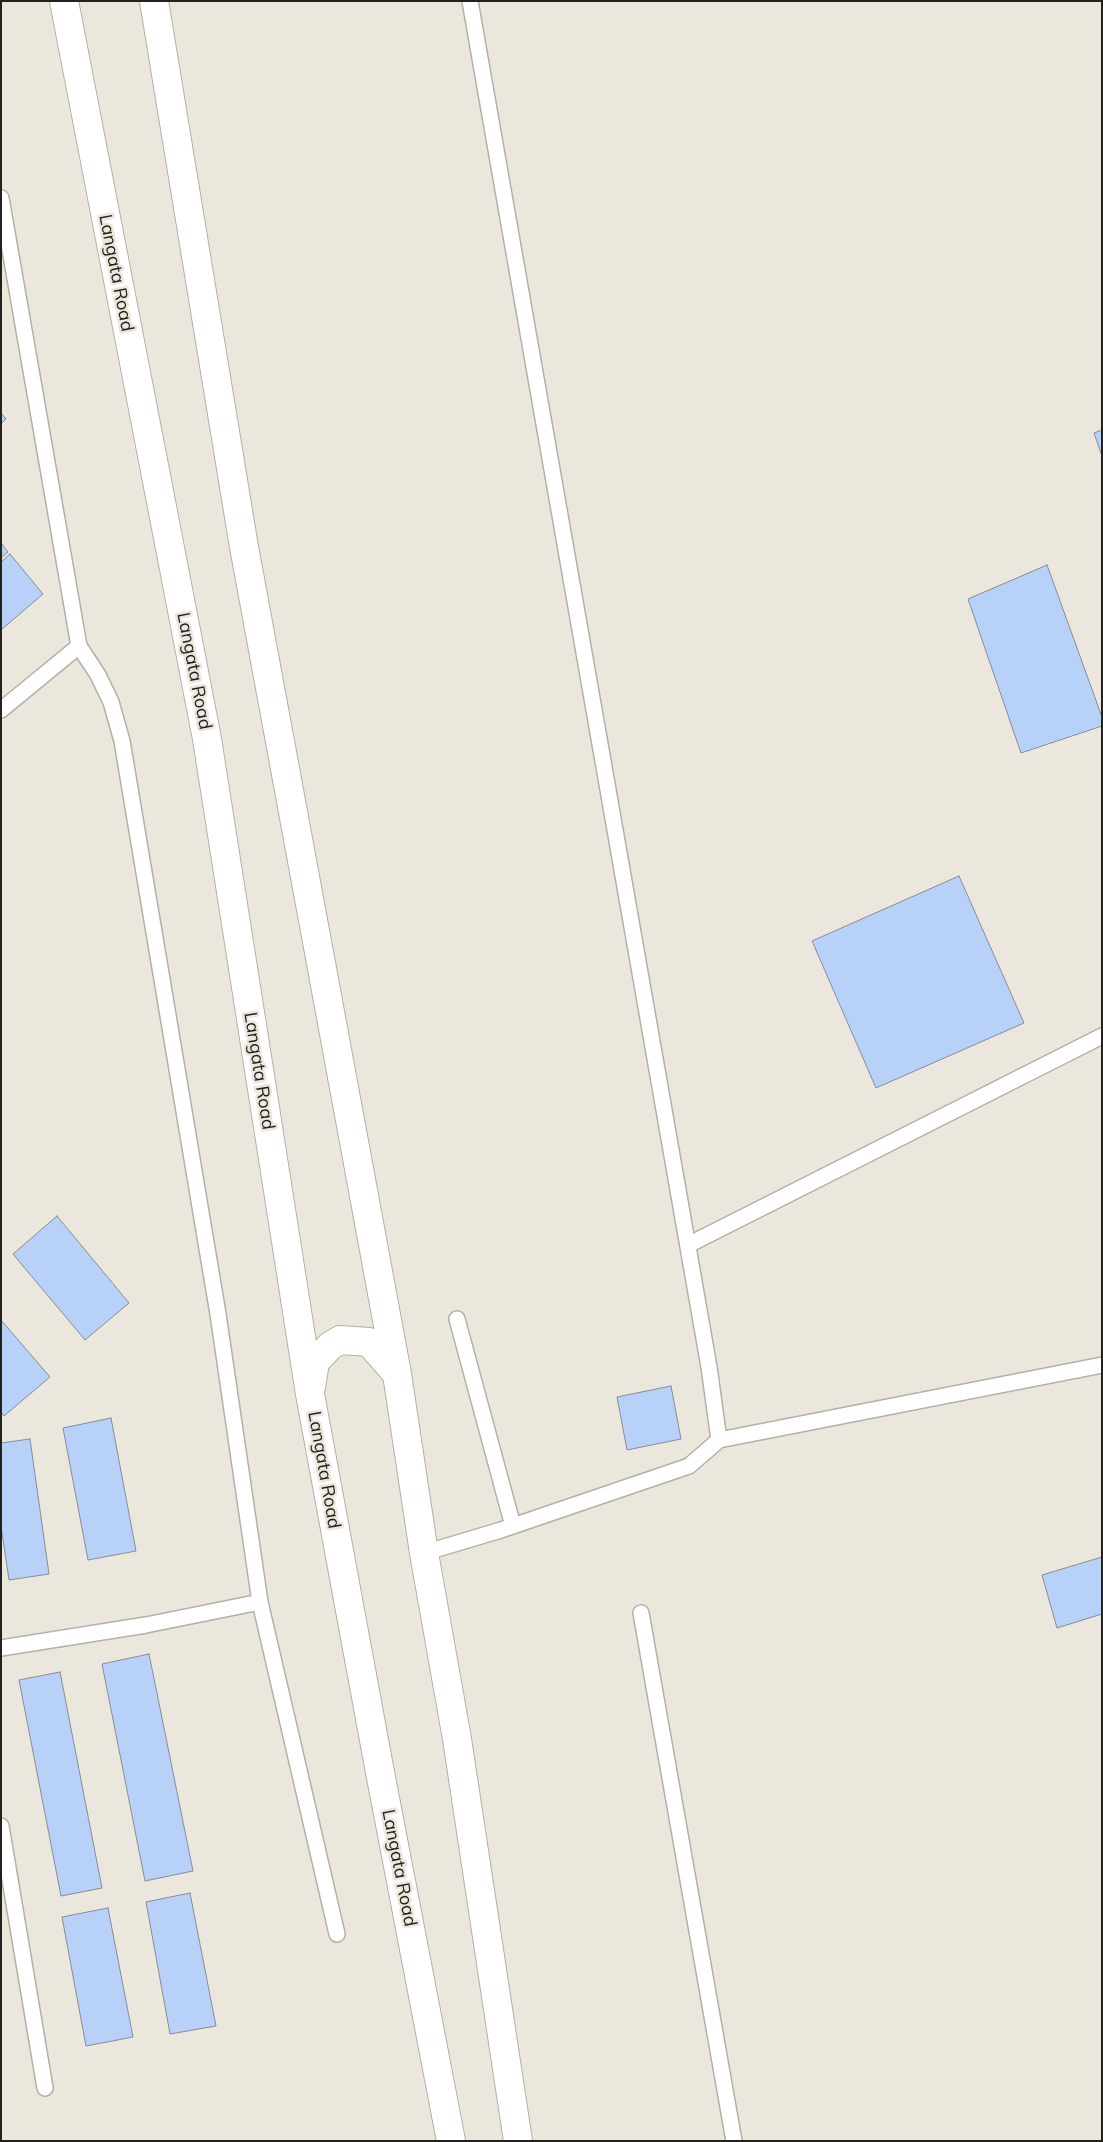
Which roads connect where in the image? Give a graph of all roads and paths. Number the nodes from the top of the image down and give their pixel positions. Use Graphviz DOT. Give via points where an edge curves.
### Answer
graph roads {
  1 [pos="64,1"];
  2 [pos="154,1"];
  3 [pos="470,1"];
  4 [pos="1,198"];
  5 [pos="79,646"];
  6 [pos="1,710"];
  7 [pos="1102,1036"];
  8 [pos="688,1245"];
  9 [pos="456,1319"];
  10 [pos="1102,1366"];
  11 [pos="397,1374"];
  12 [pos="310,1394"];
  13 [pos="719,1440"];
  14 [pos="513,1526"];
  15 [pos="424,1553"];
  16 [pos="260,1602"];
  17 [pos="641,1613"];
  18 [pos="1,1648"];
  19 [pos="1,1826"];
  20 [pos="337,1934"];
  21 [pos="45,2088"];
  22 [pos="451,2141"];
  23 [pos="518,2141"];
  24 [pos="734,2141"];
  1 -- 12 [label="main road, Langata Road" via="208,739"];
  2 -- 11 [label="main road" via="244,547"];
  3 -- 8 [label="lane"];
  4 -- 5 [label="lane"];
  5 -- 6 [label="lane"];
  5 -- 16 [label="lane" via="98,674 111,702 122,741 218,1314"];
  7 -- 8 [label="lane"];
  8 -- 13 [label="lane"];
  9 -- 14 [label="lane"];
  10 -- 13 [label="lane"];
  11 -- 12 [label="main road" via="368,1342 340,1340 315,1362"];
  11 -- 15 [label="main road"];
  12 -- 22 [label="main road, Langata Road"];
  13 -- 14 [label="lane" via="689,1466"];
  14 -- 15 [label="lane"];
  15 -- 23 [label="main road" via="457,1739"];
  16 -- 18 [label="lane" via="146,1625"];
  16 -- 20 [label="lane"];
  17 -- 24 [label="lane"];
  19 -- 21 [label="lane"];
}
